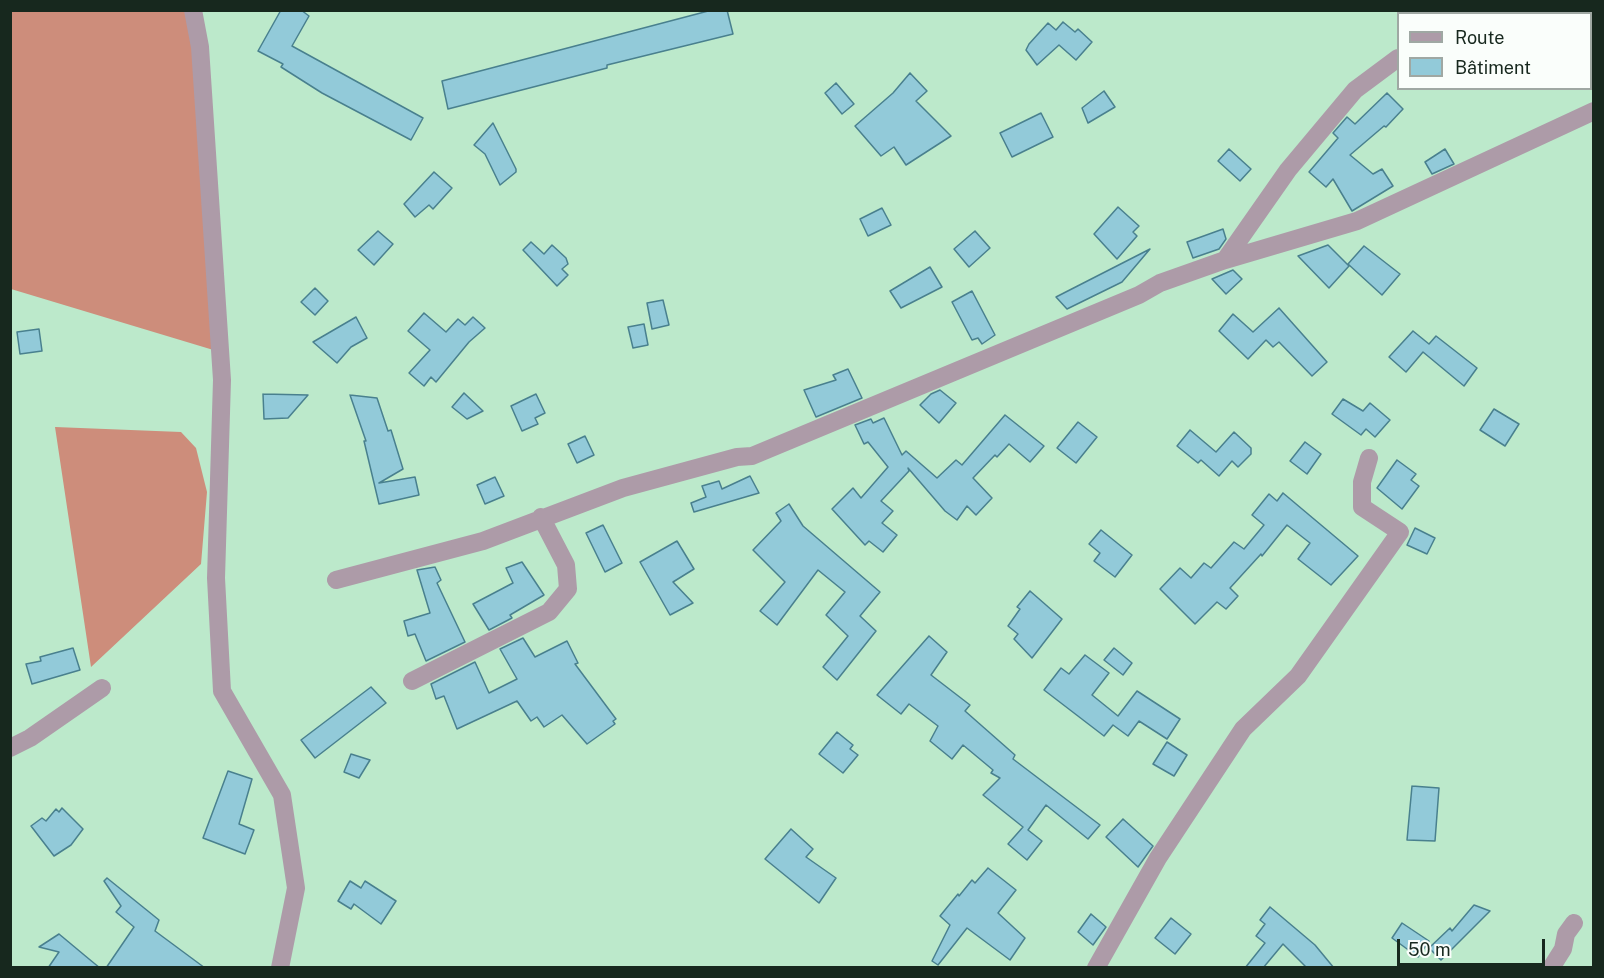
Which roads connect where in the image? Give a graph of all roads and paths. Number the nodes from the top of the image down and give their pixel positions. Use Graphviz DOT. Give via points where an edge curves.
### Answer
graph roads {
  1 [pos="193,10"];
  2 [pos="1397,59"];
  3 [pos="1593,111"];
  4 [pos="1225,260"];
  5 [pos="1368,458"];
  6 [pos="541,517"];
  7 [pos="336,580"];
  8 [pos="412,681"];
  9 [pos="102,688"];
  10 [pos="10,748"];
  11 [pos="1574,923"];
  12 [pos="280,968"];
  13 [pos="1096,968"];
  14 [pos="1551,968"];
  1 -- 12 [label="street" via="202,68 222,380 216,578 222,691 282,795 296,888"];
  2 -- 4 [label="street" via="1355,90 1288,170"];
  3 -- 4 [label="street" via="1357,221"];
  4 -- 6 [label="street" via="1160,283 752,456 623,488"];
  5 -- 13 [label="street" via="1362,482 1362,507 1400,532 1298,676 1243,729 1158,858"];
  6 -- 7 [label="street" via="483,541"];
  6 -- 8 [label="street" via="566,565 568,589 549,612"];
  9 -- 10 [label="street"];
  11 -- 14 [label="street"];
}
